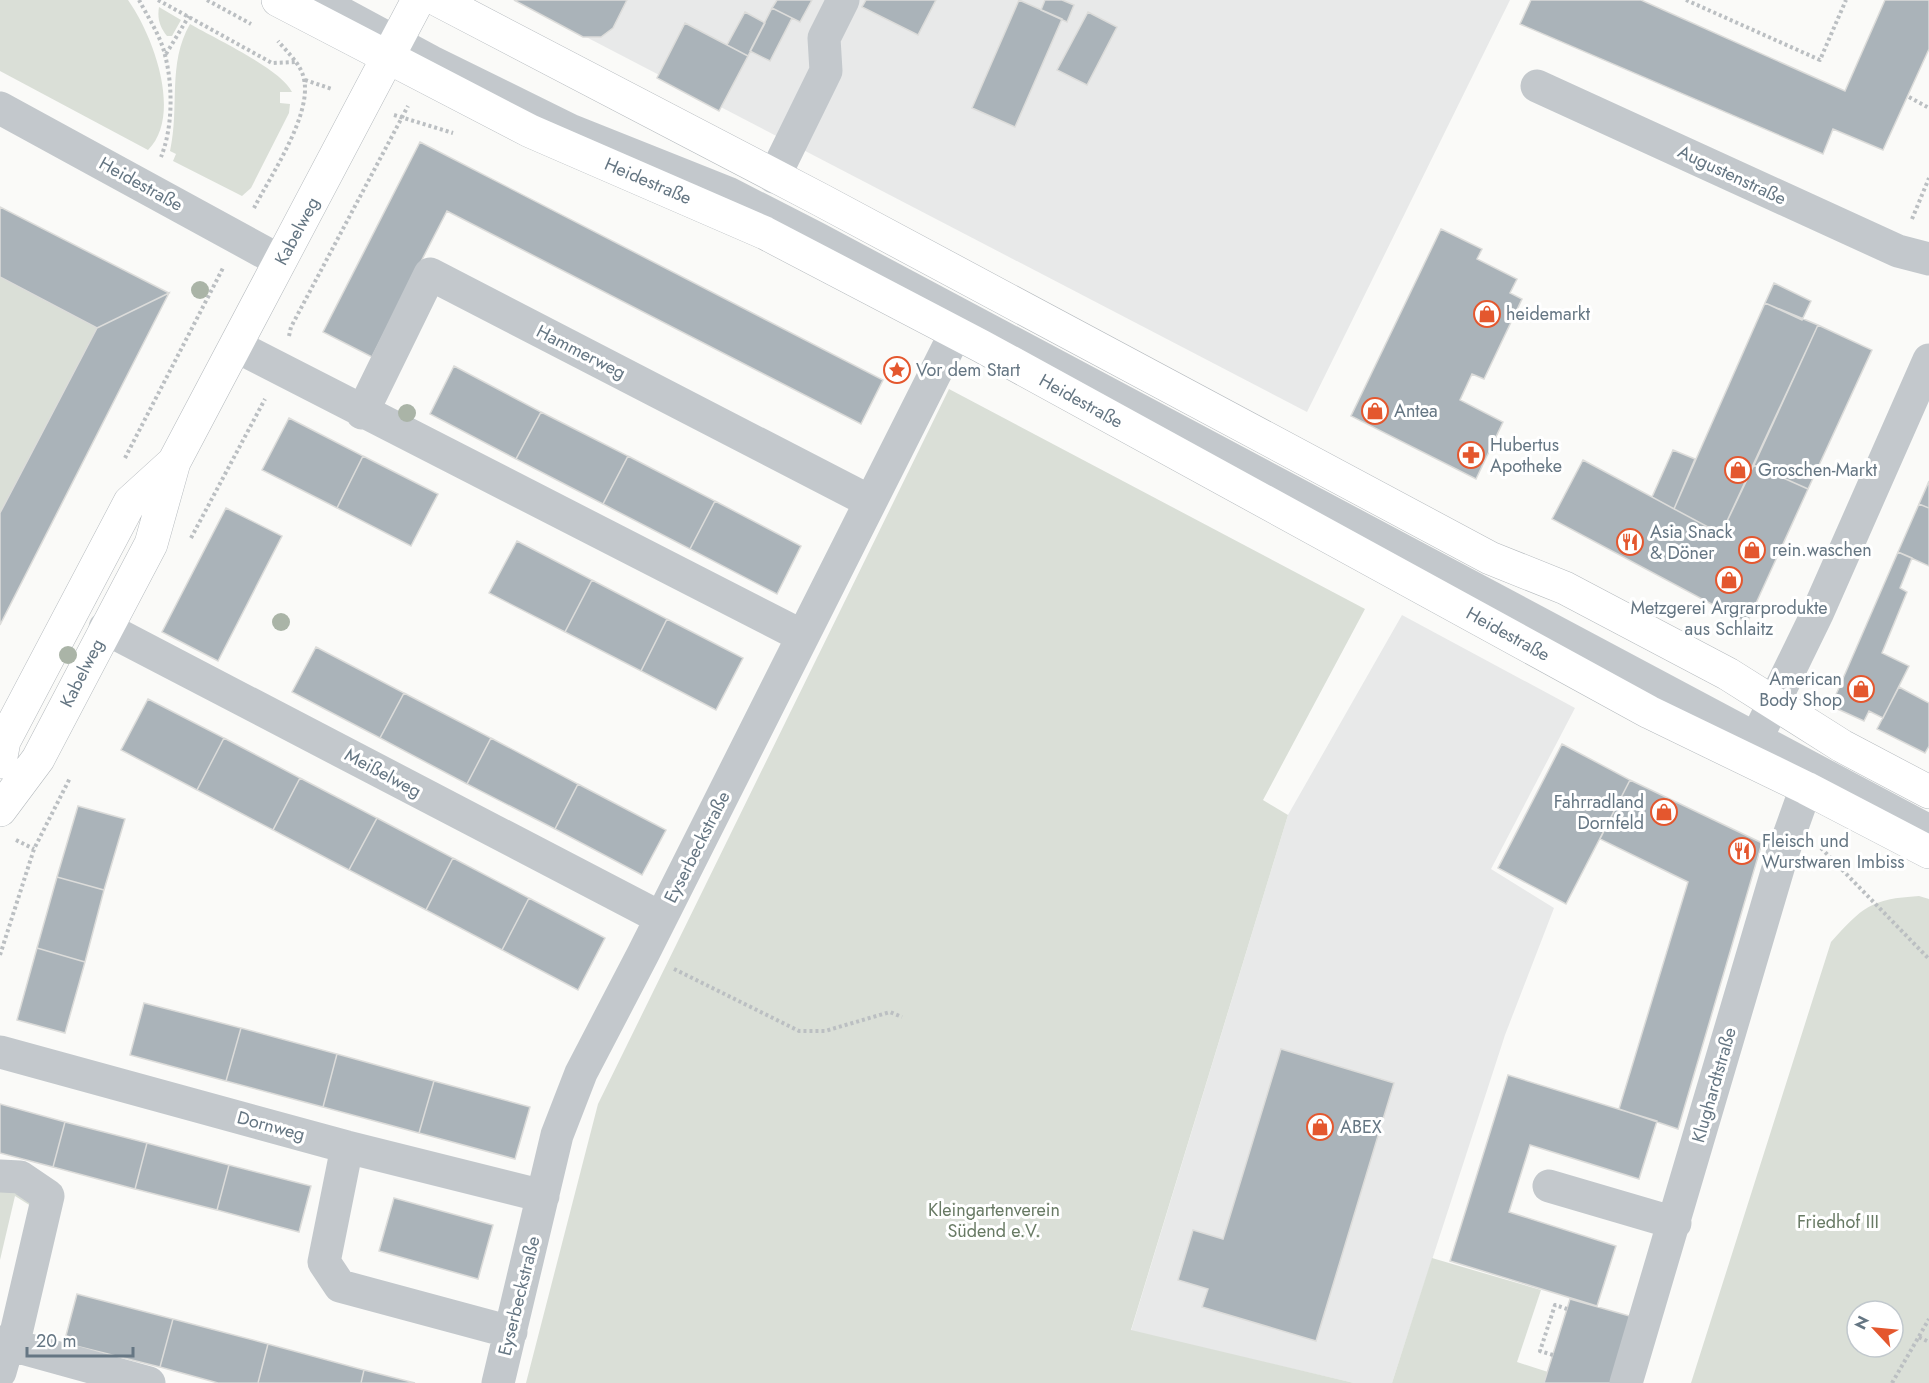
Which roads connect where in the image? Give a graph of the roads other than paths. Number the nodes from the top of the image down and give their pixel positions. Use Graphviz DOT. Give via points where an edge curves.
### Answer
graph roads {
  1 [pos="278,0"];
  2 [pos="317,0"];
  3 [pos="355,0"];
  4 [pos="438,0"];
  5 [pos="843,0"];
  6 [pos="402,31"];
  7 [pos="1537,86"];
  8 [pos="0,108"];
  9 [pos="774,177"];
  10 [pos="1914,255"];
  11 [pos="280,261"];
  12 [pos="956,332"];
  13 [pos="236,346"];
  14 [pos="1929,360"];
  15 [pos="362,413"];
  16 [pos="174,462"];
  17 [pos="869,501"];
  18 [pos="105,628"];
  19 [pos="802,636"];
  20 [pos="1759,731"];
  21 [pos="0,762"];
  22 [pos="1806,788"];
  23 [pos="1929,792"];
  24 [pos="0,810"];
  25 [pos="1929,812"];
  26 [pos="1929,831"];
  27 [pos="1929,852"];
  28 [pos="661,918"];
  29 [pos="0,1052"];
  30 [pos="347,1147"];
  31 [pos="0,1176"];
  32 [pos="1549,1186"];
  33 [pos="543,1196"];
  34 [pos="1675,1223"];
  35 [pos="511,1332"];
  36 [pos="5,1351"];
  37 [pos="149,1383"];
  38 [pos="498,1383"];
  39 [pos="1626,1383"];
  1 -- 6 [label="main road, Heidestraße"];
  2 -- 6 [label="street"];
  3 -- 6 [label="street"];
  4 -- 9 [label="main road, Heidestraße"];
  5 -- 9 [label="street" via="824,38 826,71"];
  6 -- 11 [label="main road, Kabelweg"];
  6 -- 12 [label="main road, Heidestraße" via="530,131 765,233"];
  6 -- 20 [label="street" via="819,220"];
  7 -- 10 [label="street, Augustenstraße"];
  8 -- 11 [label="street, Heidestraße"];
  9 -- 20 [label="main road, Heidestraße" via="1490,558 1565,588 1728,674"];
  11 -- 13 [label="main road, Kabelweg"];
  12 -- 17 [label="street, Eyserbeckstraße"];
  12 -- 20 [label="main road, Heidestraße" via="1649,712"];
  13 -- 15 [label="street"];
  13 -- 16 [label="main road, Kabelweg"];
  14 -- 20 [label="street" via="1817,614"];
  15 -- 17 [label="street, Hammerweg" via="430,274"];
  15 -- 19 [label="street"];
  16 -- 18 [label="main road, Kabelweg" via="151,544"];
  16 -- 21 [label="main road, Kabelweg" via="130,502 4,741"];
  17 -- 19 [label="street, Eyserbeckstraße"];
  18 -- 24 [label="main road, Kabelweg" via="38,759"];
  18 -- 28 [label="street, Meißelweg"];
  19 -- 28 [label="street, Eyserbeckstraße"];
  20 -- 22 [label="main road, Heidestraße"];
  20 -- 23 [label="main road, Heidestraße" via="1842,746"];
  20 -- 25 [label="street"];
  20 -- 26 [label="street"];
  22 -- 27 [label="main road, Heidestraße"];
  22 -- 34 [label="street, Klughardtstraße"];
  28 -- 33 [label="street, Eyserbeckstraße" via="581,1073 557,1135"];
  29 -- 30 [label="street, Dornweg"];
  30 -- 33 [label="street, Dornweg"];
  30 -- 35 [label="street" via="324,1263 340,1286"];
  31 -- 36 [label="street" via="20,1177 48,1196"];
  32 -- 34 [label="street"];
  33 -- 35 [label="street, Eyserbeckstraße"];
  34 -- 39 [label="street, Klughardtstraße"];
  35 -- 38 [label="street, Eyserbeckstraße"];
  36 -- 37 [label="street"];
}
